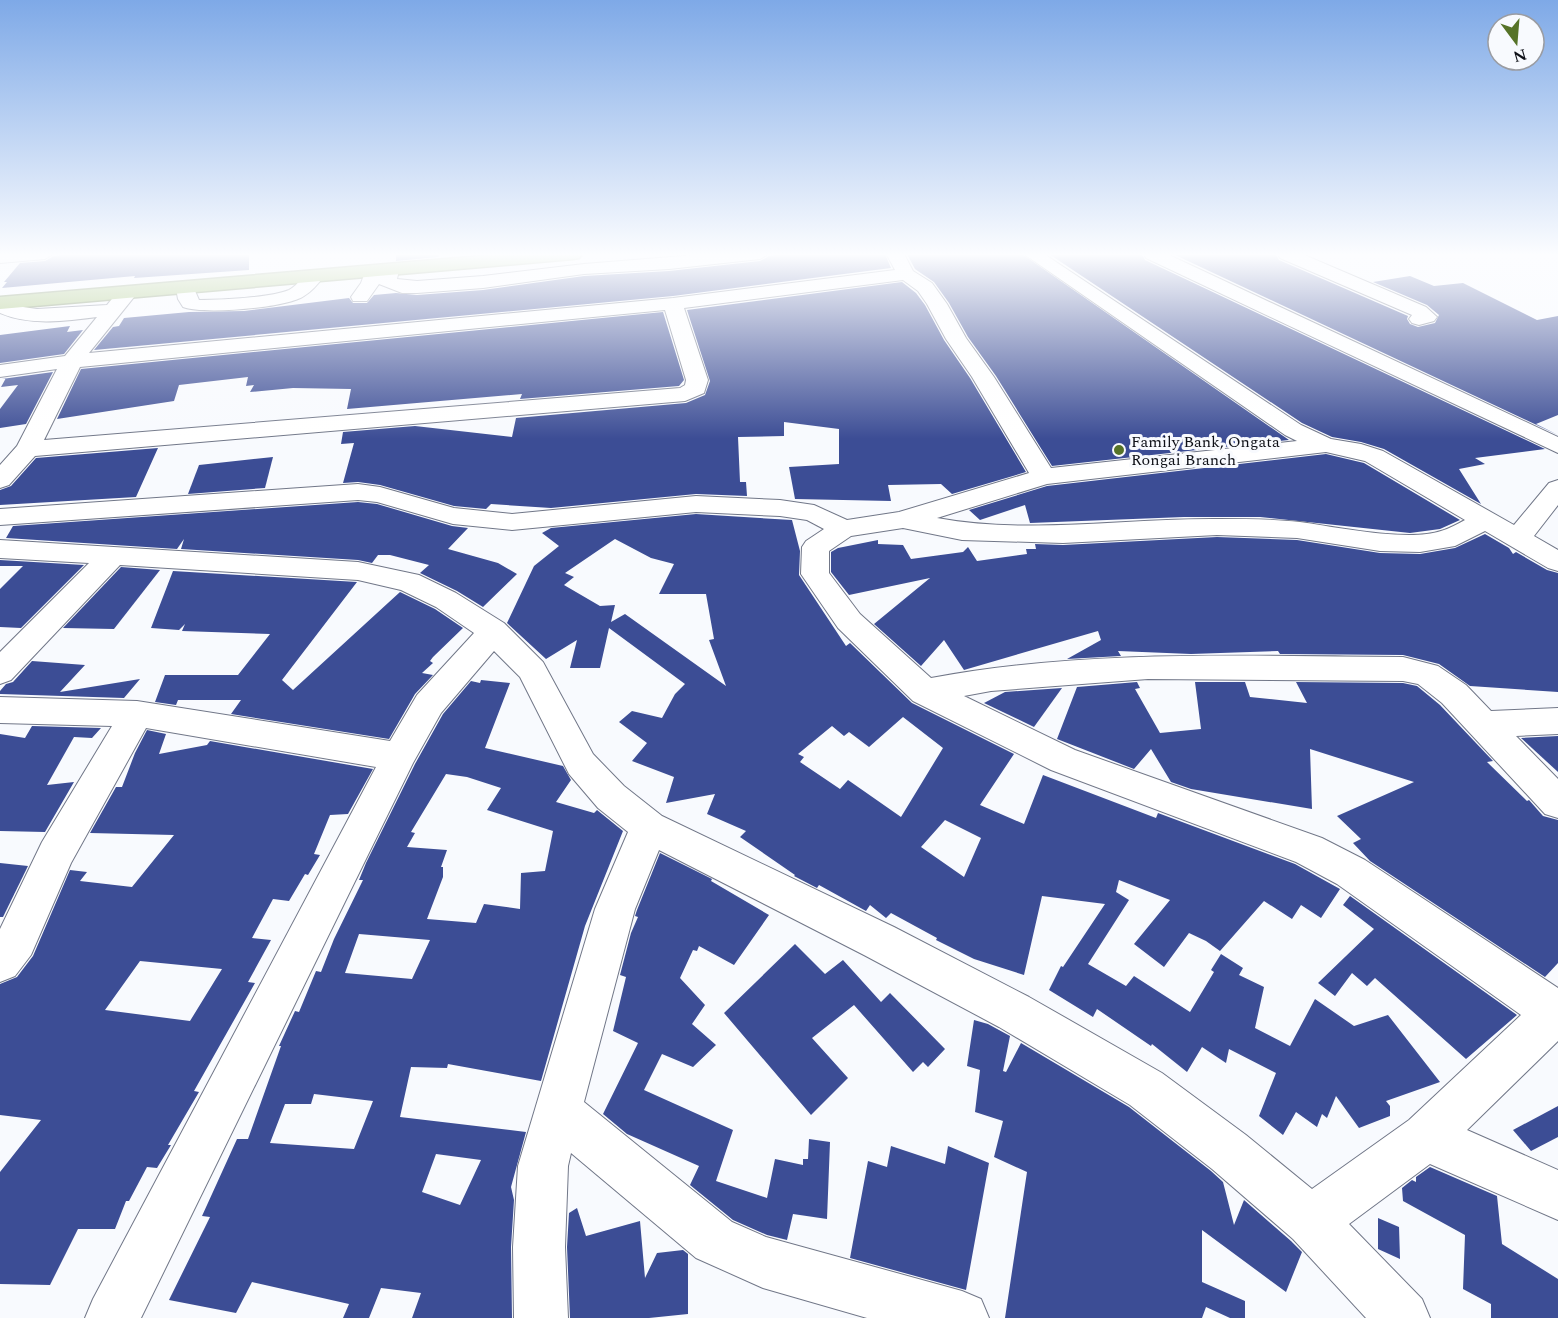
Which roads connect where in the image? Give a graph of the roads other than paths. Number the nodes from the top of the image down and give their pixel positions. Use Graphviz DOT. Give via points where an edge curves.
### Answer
graph roads {
  1 [pos="108,316"];
  2 [pos="552,316"];
  3 [pos="677,316"];
  4 [pos="943,316"];
  5 [pos="1123,316"];
  6 [pos="1282,316"];
  7 [pos="1425,316"];
  8 [pos="1419,319"];
  9 [pos="72,361"];
  10 [pos="0,370"];
  11 [pos="1326,446"];
  12 [pos="1558,446"];
  13 [pos="28,449"];
  14 [pos="1044,477"];
  15 [pos="0,480"];
  16 [pos="1558,488"];
  17 [pos="0,517"];
  18 [pos="902,520"];
  19 [pos="1487,520"];
  20 [pos="843,529"];
  21 [pos="1518,538"];
  22 [pos="0,549"];
  23 [pos="112,557"];
  24 [pos="1558,562"];
  25 [pos="493,631"];
  26 [pos="0,672"];
  27 [pos="925,692"];
  28 [pos="0,710"];
  29 [pos="136,714"];
  30 [pos="1558,721"];
  31 [pos="1483,725"];
  32 [pos="399,757"];
  33 [pos="1558,803"];
  34 [pos="649,827"];
  35 [pos="5,948"];
  36 [pos="1557,1011"];
  37 [pos="558,1112"];
  38 [pos="1426,1137"];
  39 [pos="1558,1195"];
  40 [pos="1311,1221"];
  41 [pos="112,1318"];
  42 [pos="542,1318"];
  43 [pos="962,1318"];
  44 [pos="1403,1318"];
  1 -- 9 [label="street"];
  2 -- 9 [label="street"];
  3 -- 13 [label="street" via="697,380 696,388 685,394"];
  4 -- 14 [label="street"];
  5 -- 11 [label="street" via="1293,430"];
  6 -- 12 [label="street"];
  7 -- 8 [label="street"];
  9 -- 10 [label="street"];
  9 -- 13 [label="street"];
  11 -- 14 [label="street"];
  11 -- 19 [label="street" via="1374,456"];
  13 -- 15 [label="street"];
  14 -- 18 [label="street"];
  16 -- 21 [label="street"];
  17 -- 20 [label="street" via="357,492 453,516 512,522 696,504 780,507 814,513"];
  18 -- 19 [label="street" via="962,531 1063,534 1217,527 1297,530 1380,542 1420,543 1445,540"];
  18 -- 20 [label="street"];
  19 -- 21 [label="street"];
  20 -- 27 [label="street" via="816,547 815,574 849,621"];
  21 -- 24 [label="street"];
  22 -- 23 [label="street"];
  23 -- 25 [label="street" via="358,571 409,582 446,600"];
  23 -- 26 [label="street"];
  25 -- 32 [label="street" via="429,704"];
  25 -- 34 [label="street" via="532,670 581,764 611,797"];
  27 -- 31 [label="street" via="991,679 1148,667 1403,669 1427,674 1454,694"];
  27 -- 36 [label="street" via="1063,760 1309,850 1351,872"];
  28 -- 29 [label="street"];
  29 -- 32 [label="street"];
  29 -- 35 [label="street"];
  30 -- 31 [label="street"];
  31 -- 33 [label="street"];
  32 -- 41 [label="street"];
  34 -- 37 [label="street" via="615,909"];
  34 -- 40 [label="street" via="879,940 1126,1077 1229,1152"];
  36 -- 38 [label="street"];
  37 -- 42 [label="street" via="543,1166 539,1247"];
  37 -- 43 [label="street" via="714,1240 762,1262"];
  38 -- 39 [label="street"];
  38 -- 40 [label="street"];
  40 -- 44 [label="street"];
}
